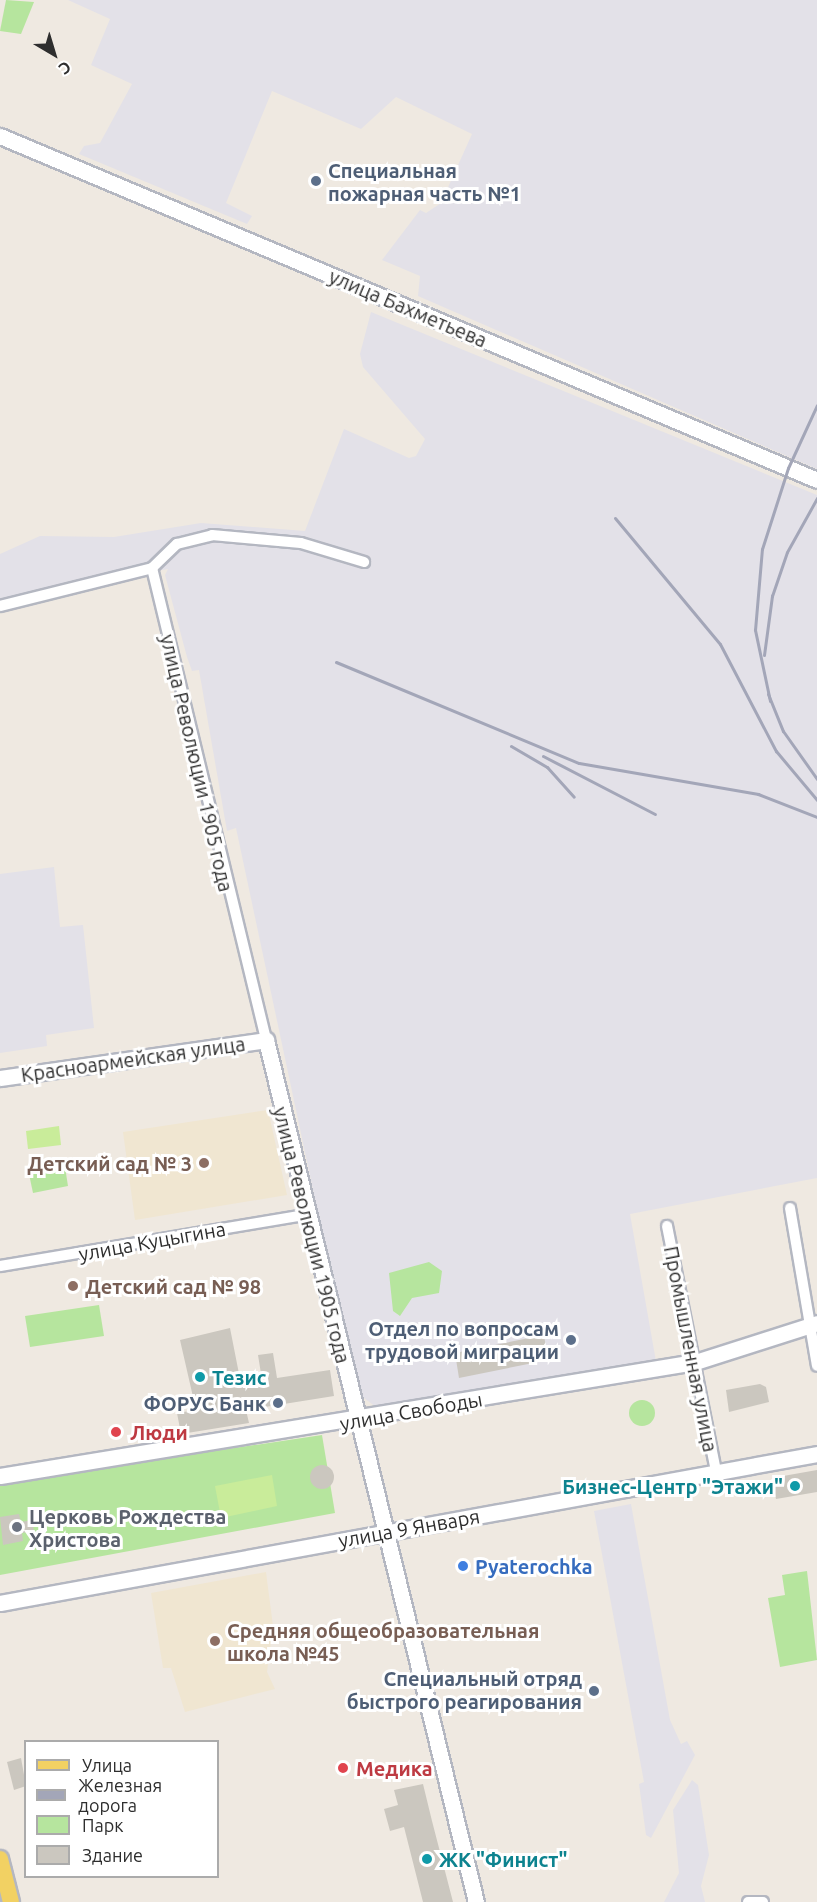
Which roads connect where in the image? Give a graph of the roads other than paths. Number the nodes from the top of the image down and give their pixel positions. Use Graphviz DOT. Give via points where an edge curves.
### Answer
graph roads {
  1 [pos="0,136"];
  2 [pos="817,480"];
  3 [pos="364,562"];
  4 [pos="152,568"];
  5 [pos="0,606"];
  6 [pos="266,1040"];
  7 [pos="0,1078"];
  8 [pos="790,1208"];
  9 [pos="305,1215"];
  10 [pos="667,1226"];
  11 [pos="0,1266"];
  12 [pos="814,1324"];
  13 [pos="695,1362"];
  14 [pos="817,1366"];
  15 [pos="358,1419"];
  16 [pos="817,1454"];
  17 [pos="716,1472"];
  18 [pos="0,1476"];
  19 [pos="382,1533"];
  20 [pos="0,1603"];
  21 [pos="0,1859"];
  22 [pos="750,1901"];
  23 [pos="10,1902"];
  24 [pos="476,1902"];
  25 [pos="763,1902"];
  1 -- 2 [label="street, улица Бахметьева"];
  3 -- 4 [label="street" via="301,543 212,535 177,544"];
  4 -- 5 [label="street"];
  4 -- 6 [label="street, улица Революции 1905 года"];
  6 -- 7 [label="street, Красноармейская улица"];
  6 -- 9 [label="street, улица Революции 1905 года"];
  8 -- 12 [label="street"];
  9 -- 11 [label="street, улица Куцыгина"];
  9 -- 15 [label="street, улица Революции 1905 года"];
  10 -- 13 [label="street, Промышленная улица" via="688,1354"];
  12 -- 13 [label="street, улица Свободы"];
  12 -- 14 [label="street"];
  13 -- 15 [label="street, улица Свободы"];
  13 -- 17 [label="street, Промышленная улица"];
  15 -- 18 [label="street, улица Свободы"];
  15 -- 19 [label="street, улица Революции 1905 года"];
  16 -- 17 [label="street, улица 9 Января"];
  17 -- 19 [label="street, улица 9 Января"];
  19 -- 20 [label="street, улица 9 Января"];
  19 -- 24 [label="street, улица Революции 1905 года"];
  21 -- 23 [label="main road"];
  22 -- 25 [label="street"];
}
